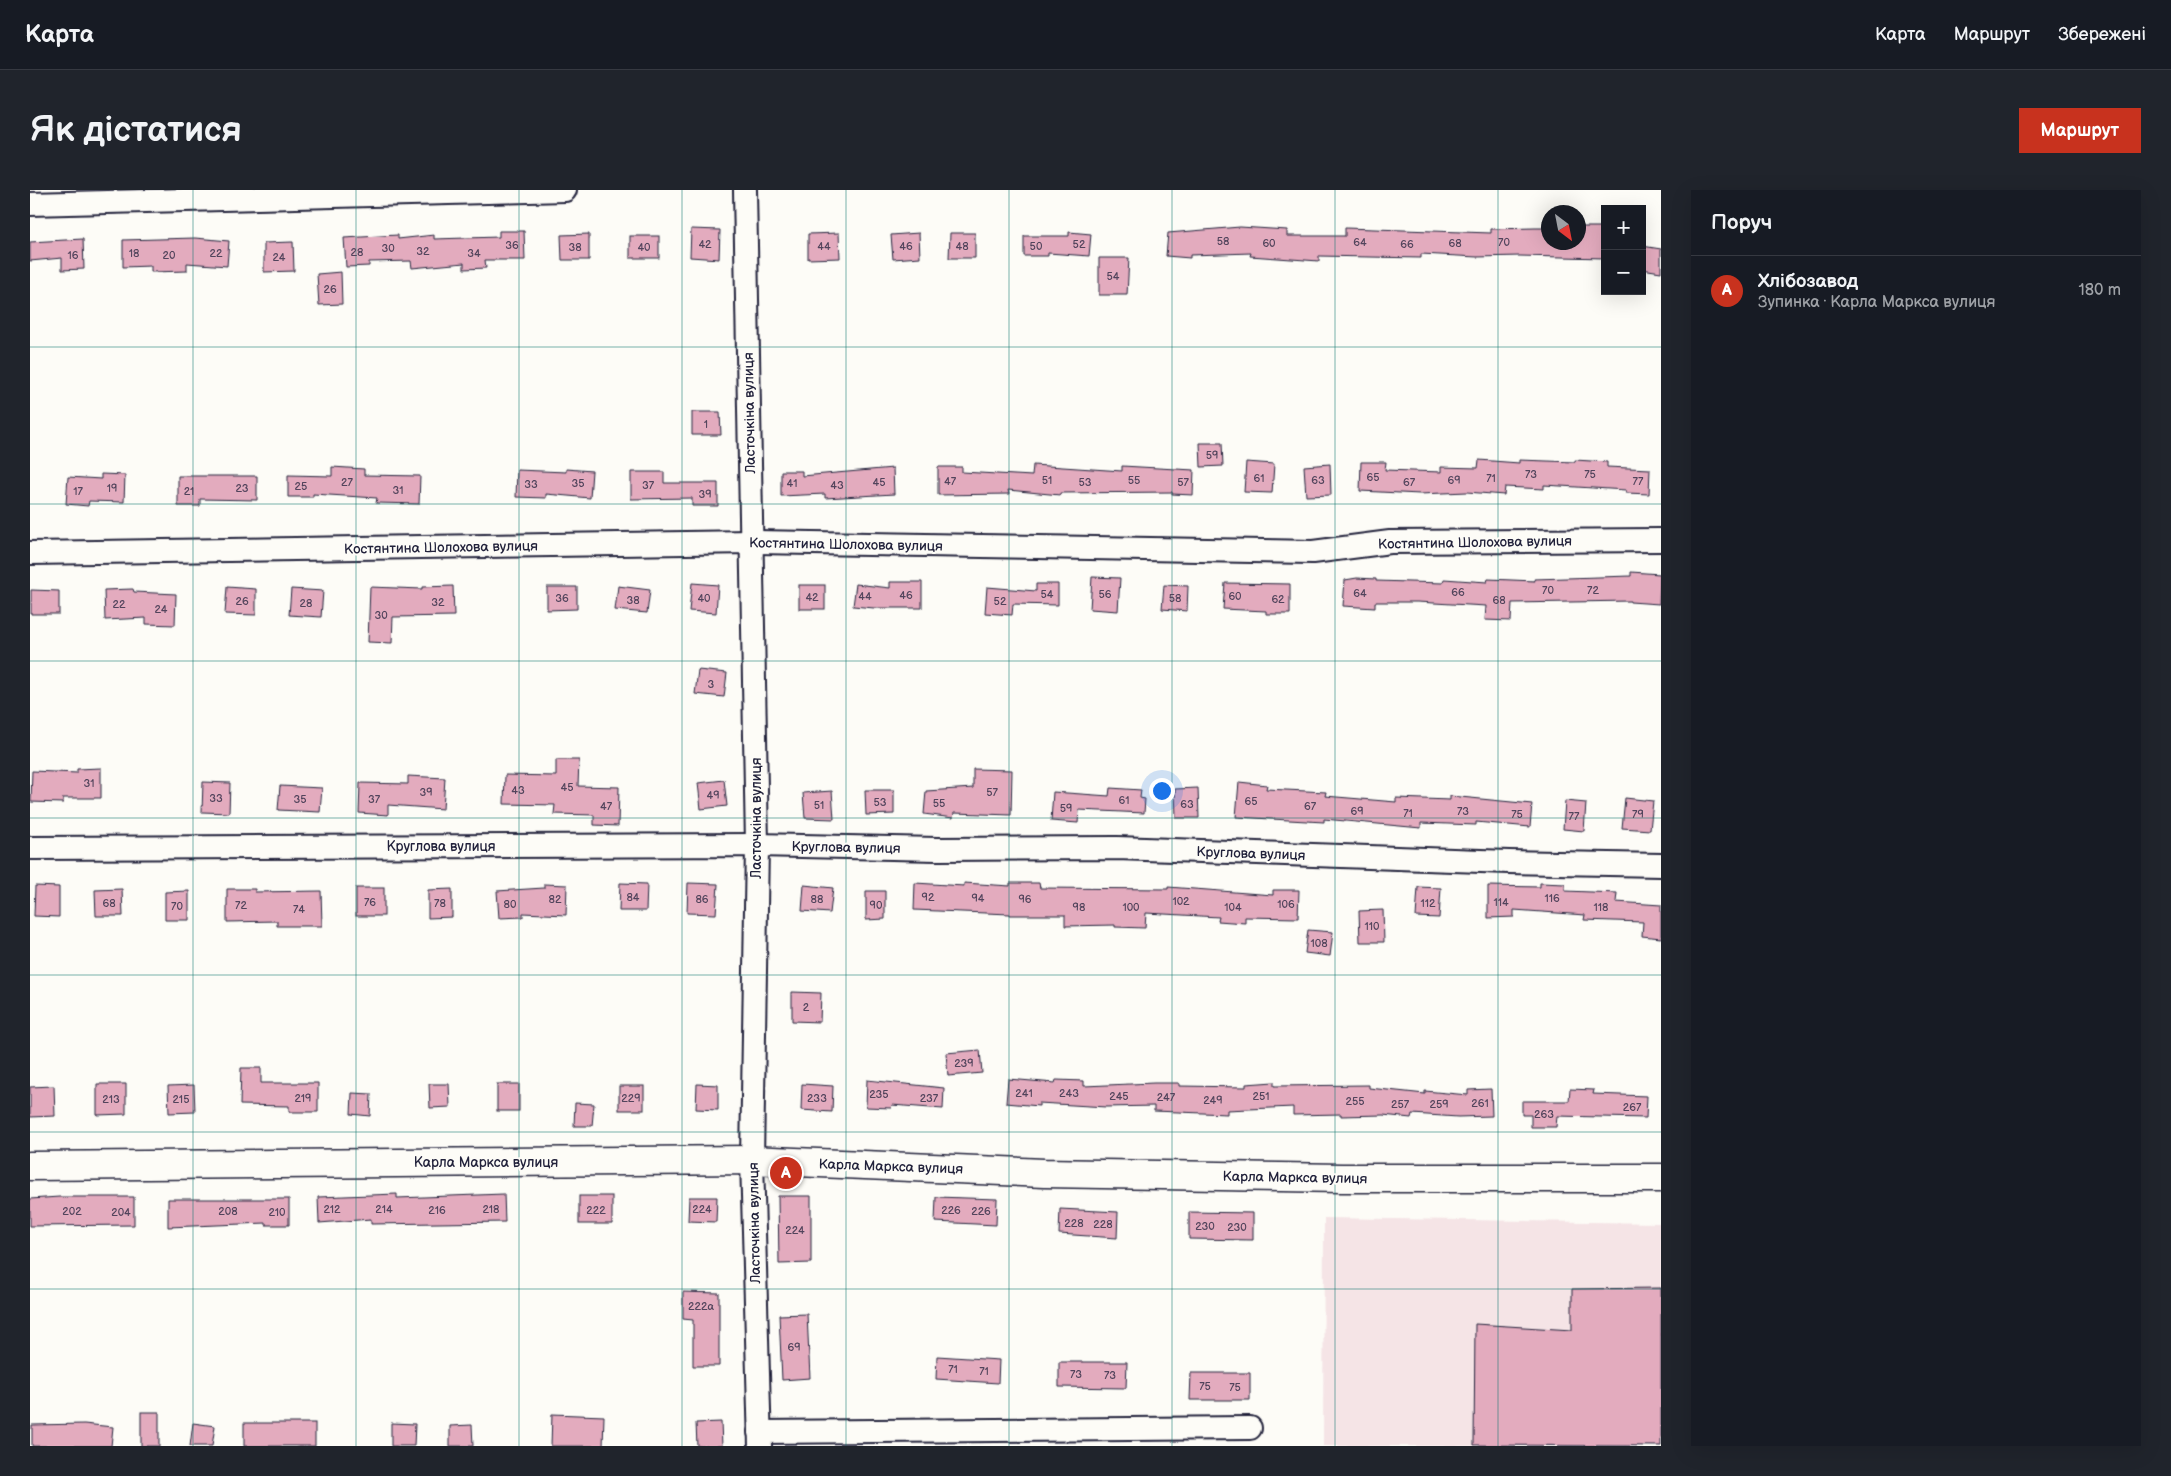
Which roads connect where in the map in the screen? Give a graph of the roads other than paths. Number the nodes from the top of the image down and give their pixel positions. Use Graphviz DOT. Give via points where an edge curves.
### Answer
graph roads {
  1 [pos="566,190"];
  2 [pos="744,190"];
  3 [pos="30,204"];
  4 [pos="1661,540"];
  5 [pos="752,542"];
  6 [pos="30,553"];
  7 [pos="757,846"];
  8 [pos="30,848"];
  9 [pos="1661,865"];
  10 [pos="752,1160"];
  11 [pos="30,1166"];
  12 [pos="1661,1178"];
  13 [pos="1250,1428"];
  14 [pos="760,1439"];
  1 -- 3 [label="street"];
  2 -- 5 [label="street, Ласточкіна вулиця"];
  4 -- 5 [label="street, Костянтина Шолохова вулиця" via="1390,542 1313,552"];
  5 -- 6 [label="street, Костянтина Шолохова вулиця"];
  5 -- 7 [label="street, Ласточкіна вулиця"];
  7 -- 8 [label="street, Круглова вулиця"];
  7 -- 9 [label="street, Круглова вулиця" via="1117,848"];
  7 -- 10 [label="street, Ласточкіна вулиця"];
  10 -- 11 [label="street, Карла Маркса вулиця"];
  10 -- 12 [label="street, Карла Маркса вулиця" via="1044,1173 1342,1178"];
  10 -- 14 [label="street, Ласточкіна вулиця"];
  13 -- 14 [label="street"];
}
